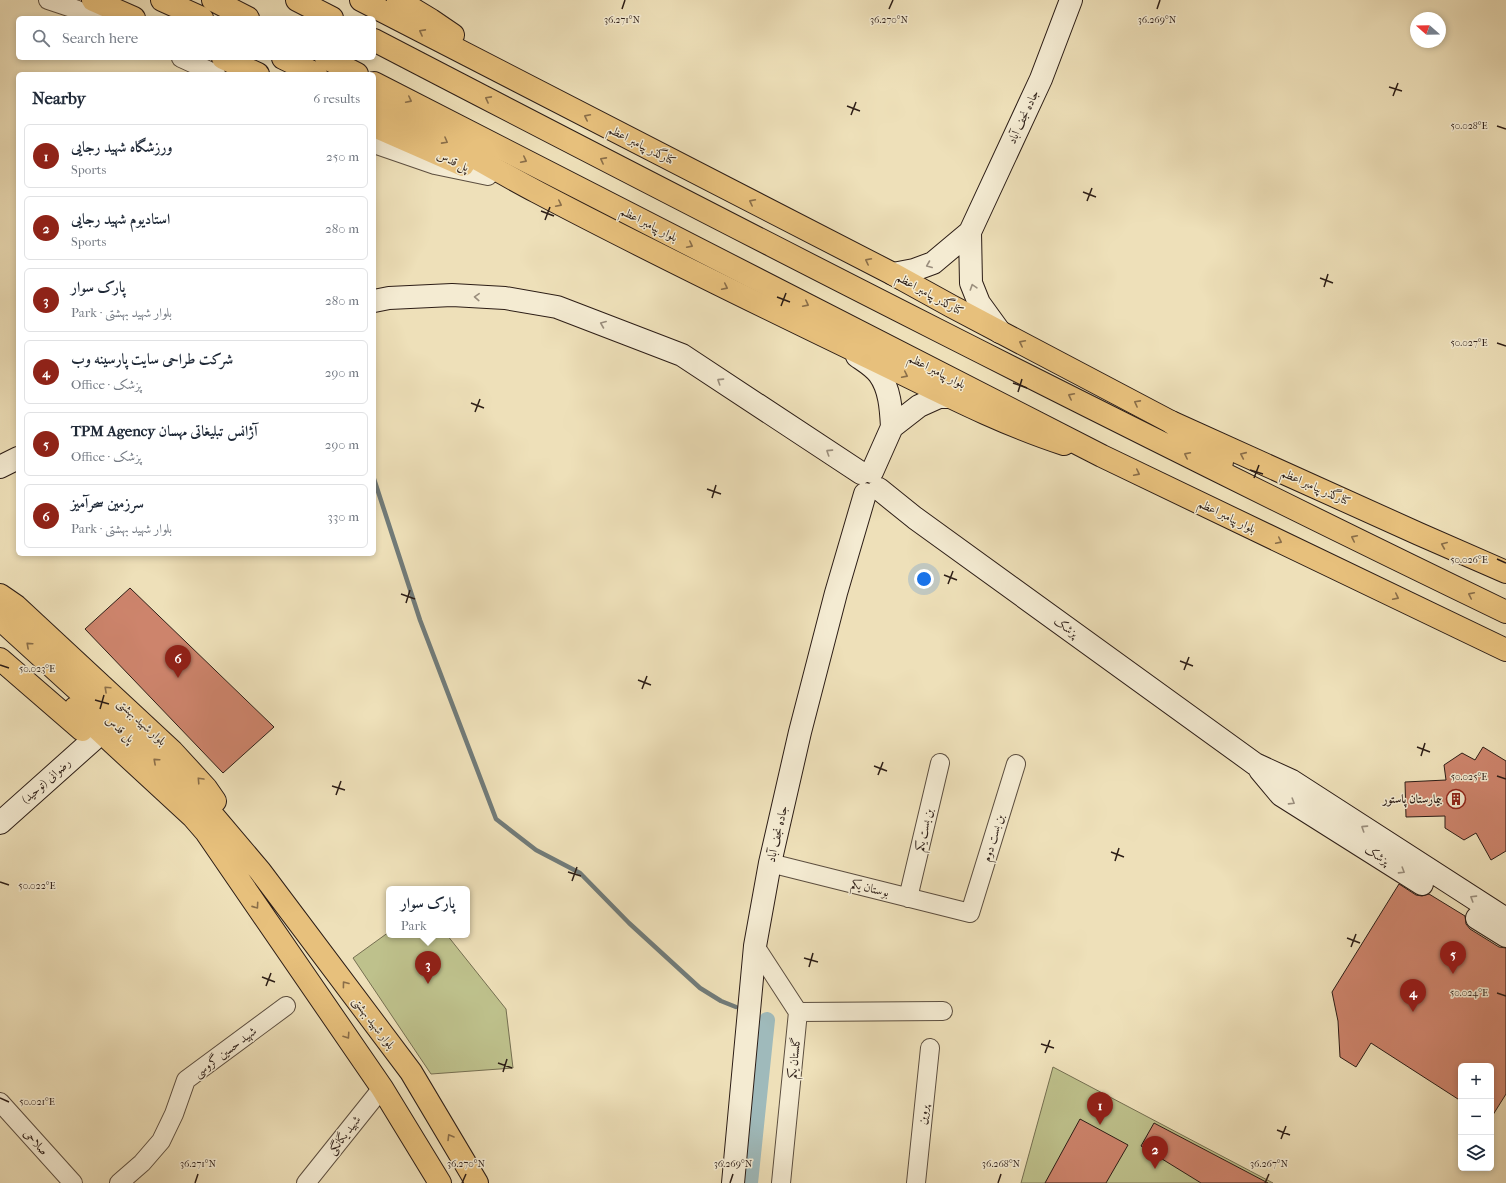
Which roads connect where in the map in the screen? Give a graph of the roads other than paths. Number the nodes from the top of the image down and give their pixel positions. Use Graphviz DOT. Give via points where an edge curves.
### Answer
graph roads {
  1 [pos="48,0"];
  2 [pos="93,0"];
  3 [pos="162,0"];
  4 [pos="213,0"];
  5 [pos="297,0"];
  6 [pos="361,0"];
  7 [pos="398,0"];
  8 [pos="1071,0"];
  9 [pos="90,16"];
  10 [pos="129,16"];
  11 [pos="198,16"];
  12 [pos="244,16"];
  13 [pos="328,16"];
  14 [pos="376,41"];
  15 [pos="185,60"];
  16 [pos="226,60"];
  17 [pos="287,60"];
  18 [pos="330,60"];
  19 [pos="212,72"];
  20 [pos="254,72"];
  21 [pos="312,72"];
  22 [pos="353,72"];
  23 [pos="518,82"];
  24 [pos="376,84"];
  25 [pos="376,103"];
  26 [pos="376,127"];
  27 [pos="376,145"];
  28 [pos="488,176"];
  29 [pos="534,191"];
  30 [pos="970,232"];
  31 [pos="893,274"];
  32 [pos="376,301"];
  33 [pos="1000,332"];
  34 [pos="833,340"];
  35 [pos="951,396"];
  36 [pos="1171,422"];
  37 [pos="892,427"];
  38 [pos="1102,456"];
  39 [pos="16,459"];
  40 [pos="0,467"];
  41 [pos="869,482"];
  42 [pos="1261,492"];
  43 [pos="1506,572"];
  44 [pos="0,595"];
  45 [pos="1506,612"];
  46 [pos="0,619"];
  47 [pos="0,637"];
  48 [pos="1506,650"];
  49 [pos="0,659"];
  50 [pos="93,740"];
  51 [pos="940,763"];
  52 [pos="1016,764"];
  53 [pos="1255,764"];
  54 [pos="199,812"];
  55 [pos="0,823"];
  56 [pos="770,864"];
  57 [pos="260,871"];
  58 [pos="237,878"];
  59 [pos="908,898"];
  60 [pos="970,913"];
  61 [pos="1506,919"];
  62 [pos="1506,936"];
  63 [pos="755,946"];
  64 [pos="286,1006"];
  65 [pos="943,1011"];
  66 [pos="798,1012"];
  67 [pos="930,1048"];
  68 [pos="382,1088"];
  69 [pos="0,1102"];
  70 [pos="73,1183"];
  71 [pos="119,1183"];
  72 [pos="306,1183"];
  73 [pos="440,1183"];
  74 [pos="477,1183"];
  75 [pos="733,1183"];
  76 [pos="781,1183"];
  77 [pos="916,1183"];
  1 -- 9 [label="street"];
  2 -- 10 [label="main road"];
  3 -- 11 [label="main road"];
  4 -- 12 [label="main road"];
  5 -- 13 [label="main road"];
  23 -- 6 [label="main road, کنارگذر پیامبر اعظم, one-way"];
  7 -- 23 [label="main road" via="431,20"];
  8 -- 30 [label="street, جاده نجف آباد" via="1041,79"];
  42 -- 14 [label="main road, one-way" via="638,178"];
  15 -- 19 [label="street"];
  16 -- 20 [label="main road"];
  17 -- 21 [label="main road"];
  18 -- 22 [label="main road"];
  31 -- 23 [label="main road, کنارگذر پیامبر اعظم, one-way"];
  24 -- 38 [label="main road, بلوار پیامبر اعظم, one-way"];
  25 -- 29 [label="main road, one-way"];
  26 -- 28 [label="main road, پل قدس"];
  27 -- 28 [label="street" via="435,165"];
  28 -- 29 [label="main road, پل قدس"];
  29 -- 34 [label="main road, one-way"];
  30 -- 31 [label="street, one-way" via="933,263"];
  33 -- 30 [label="street, one-way" via="979,303 971,283"];
  31 -- 33 [label="main road, کنارگذر پیامبر اعظم"];
  41 -- 32 [label="street, پزشک, one-way" via="682,355 558,307 505,298 452,295"];
  36 -- 33 [label="main road, کنارگذر پیامبر اعظم, one-way"];
  34 -- 35 [label="main road, one-way"];
  34 -- 37 [label="street" via="878,373 890,404"];
  35 -- 37 [label="street" via="939,397 919,406"];
  35 -- 38 [label="main road" via="1035,434"];
  36 -- 42 [label="main road"];
  43 -- 36 [label="main road, کنارگذر پیامبر اعظم, one-way"];
  37 -- 41 [label="street, جاده نجف آباد"];
  38 -- 48 [label="main road, بلوار پیامبر اعظم, one-way"];
  39 -- 40 [label="street"];
  41 -- 53 [label="street, پزشک"];
  41 -- 56 [label="street, جاده نجف آباد" via="836,593 800,732"];
  45 -- 42 [label="main road, one-way"];
  57 -- 44 [label="main road, بلوار شهید بهشتی, one-way" via="206,788 177,756 22,611"];
  54 -- 46 [label="main road, پل قدس, one-way"];
  47 -- 54 [label="main road, پل قدس"];
  49 -- 50 [label="main road"];
  50 -- 55 [label="street, رضوانی (توحید)"];
  50 -- 58 [label="main road"];
  51 -- 59 [label="street, بن بست یکم"];
  52 -- 60 [label="street, بن بست دوم"];
  61 -- 53 [label="street, پزشک, one-way" via="1292,782"];
  53 -- 62 [label="street, پزشک, one-way" via="1281,795"];
  54 -- 57 [label="main road, بلوار شهید بهشتی"];
  54 -- 58 [label="main road" via="216,846"];
  56 -- 59 [label="street, بوستان یکم"];
  56 -- 63 [label="street, جاده نجف آباد"];
  74 -- 57 [label="main road, بلوار شهید بهشتی, one-way" via="411,1072"];
  58 -- 68 [label="main road, one-way"];
  59 -- 60 [label="street, بوستان یکم"];
  63 -- 66 [label="street"];
  63 -- 75 [label="street, جاده نجف آباد"];
  64 -- 71 [label="street, شهید حسین گروسی" via="186,1080 161,1141 142,1163"];
  65 -- 66 [label="street"];
  66 -- 76 [label="street, گلستان یکم"];
  67 -- 77 [label="street, پروین"];
  68 -- 72 [label="street, شهید یگانگی"];
  68 -- 73 [label="main road"];
  69 -- 70 [label="street, صلاحی"];
}
